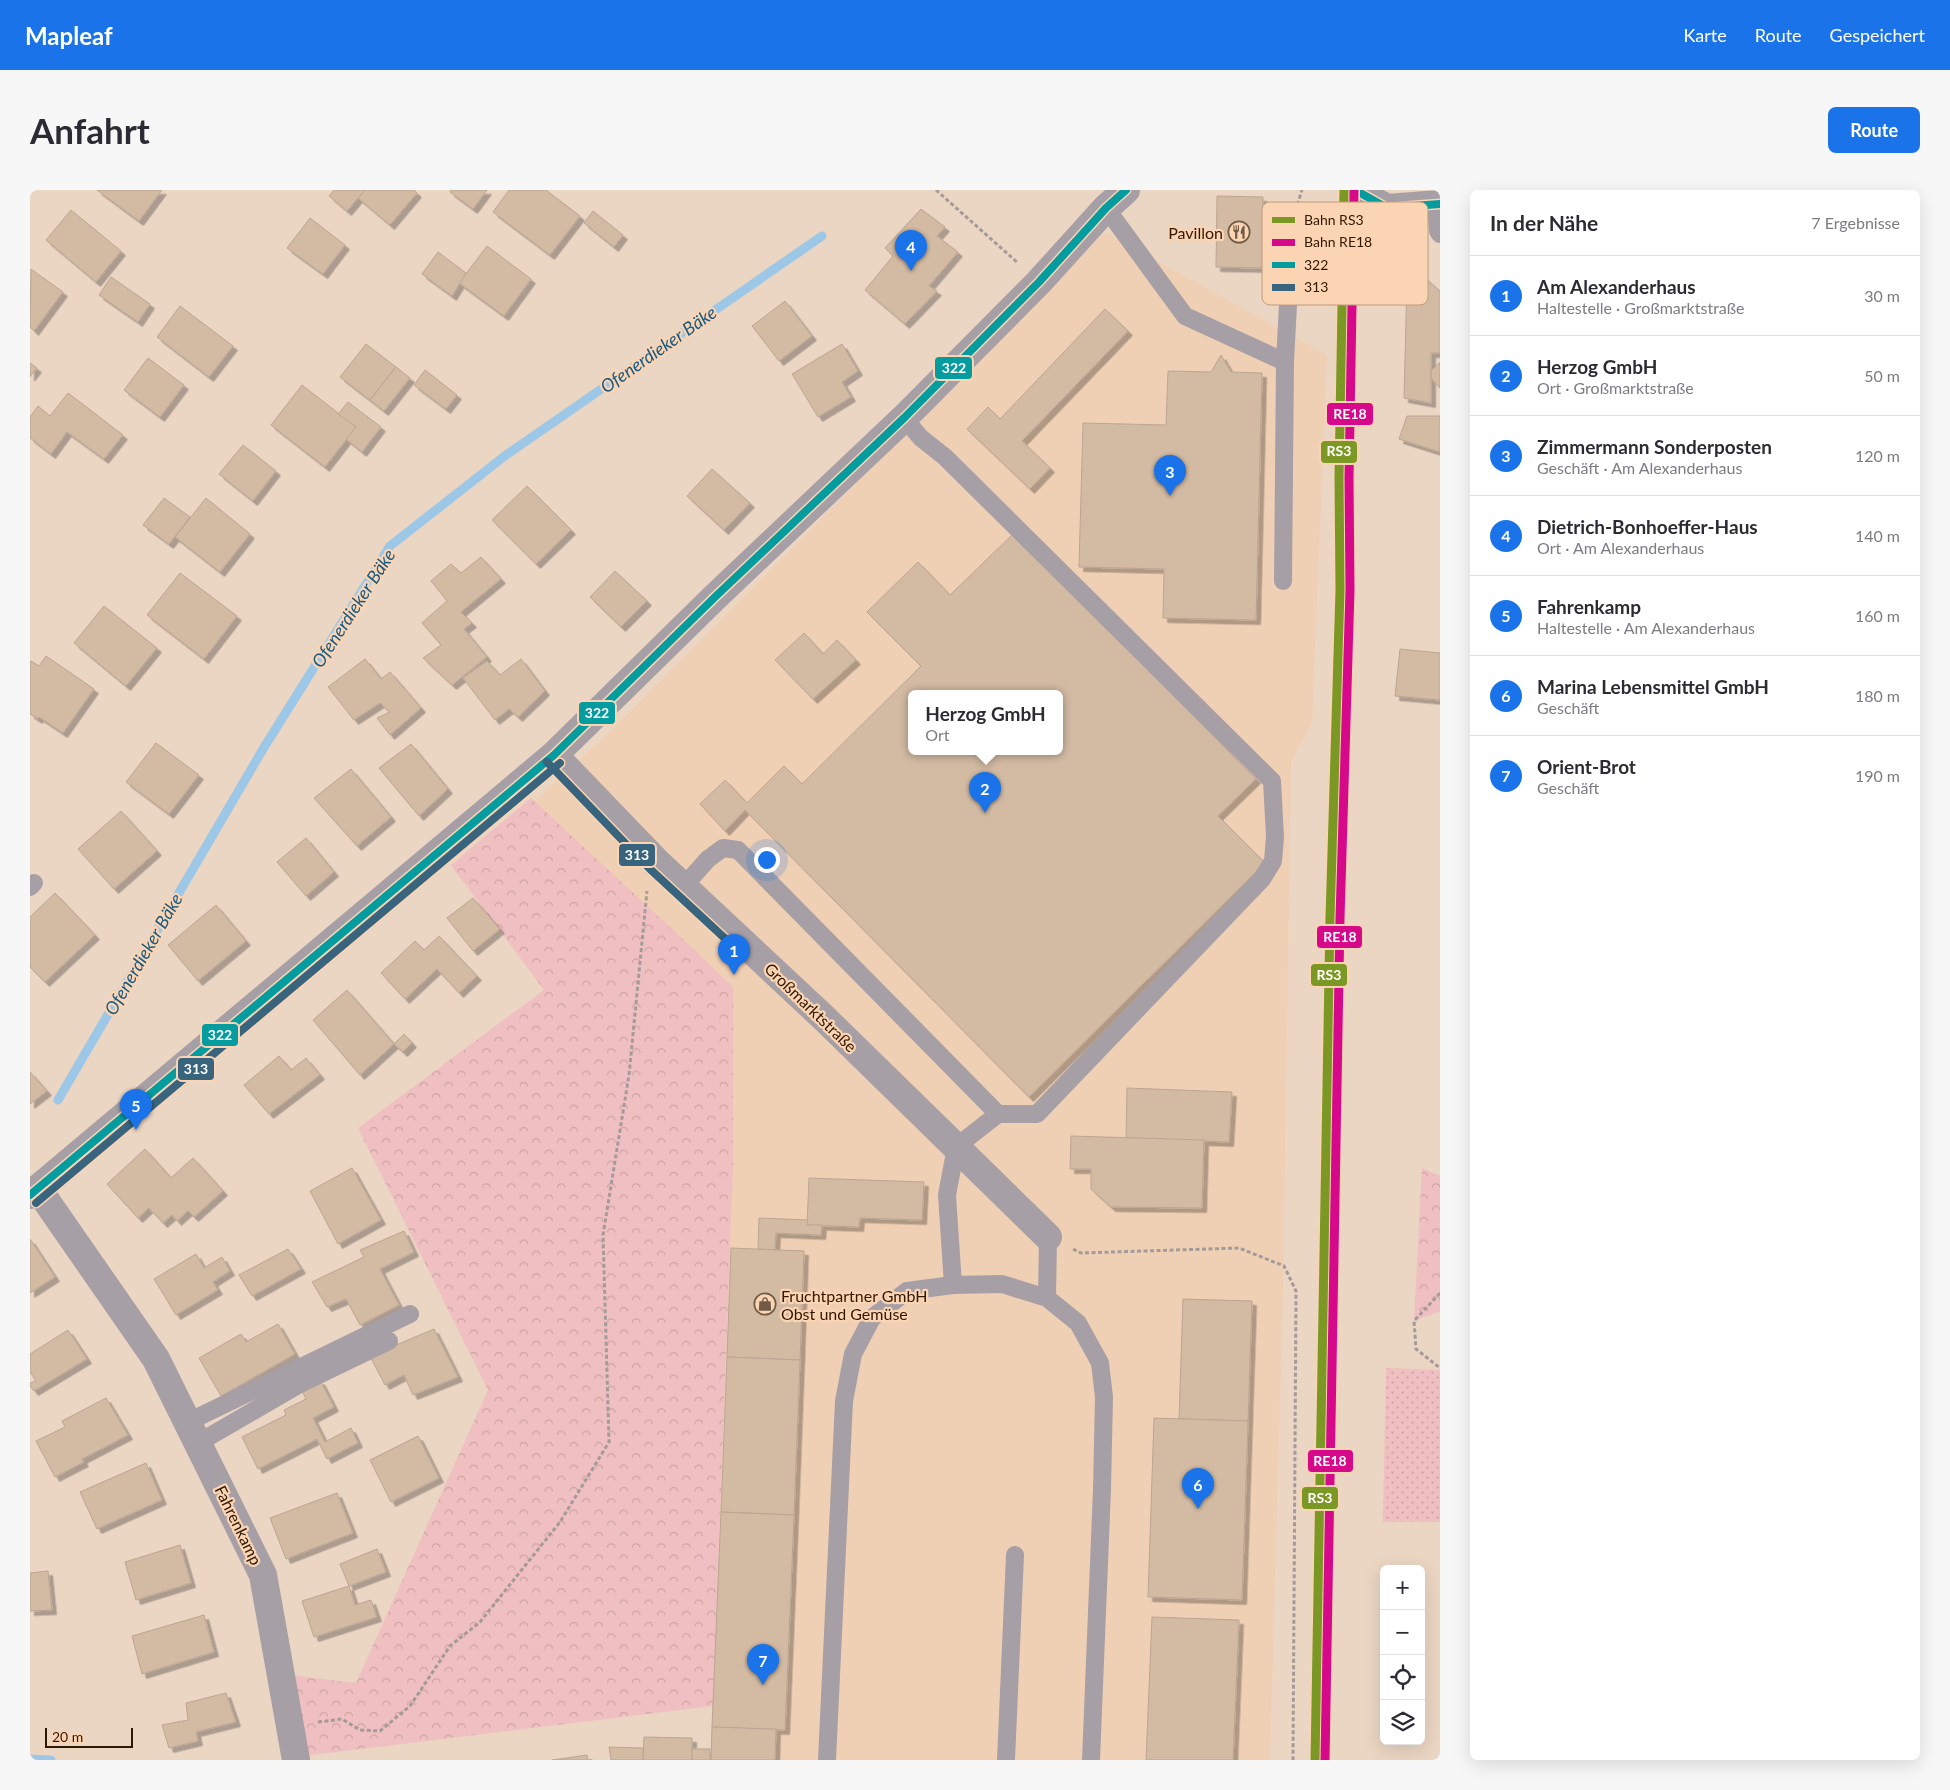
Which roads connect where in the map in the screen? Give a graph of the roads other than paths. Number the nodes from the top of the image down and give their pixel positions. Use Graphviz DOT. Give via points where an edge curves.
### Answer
graph roads {
  1 [pos="1126,190"];
  2 [pos="1354,190"];
  3 [pos="1376,202"];
  4 [pos="1106,208"];
  5 [pos="1288,305"];
  6 [pos="1285,362"];
  7 [pos="904,418"];
  8 [pos="1283,581"];
  9 [pos="554,755"];
  10 [pos="683,887"];
  11 [pos="998,1114"];
  12 [pos="956,1147"];
  13 [pos="32,1188"];
  14 [pos="1048,1237"];
  15 [pos="953,1285"];
  16 [pos="1047,1298"];
  17 [pos="410,1314"];
  18 [pos="389,1341"];
  19 [pos="193,1433"];
  20 [pos="1016,1555"];
  21 [pos="296,1760"];
  22 [pos="827,1760"];
  23 [pos="1006,1760"];
  24 [pos="1091,1760"];
  1 -- 4 [label="street"];
  2 -- 3 [label="street"];
  4 -- 6 [label="lane" via="1185,316"];
  4 -- 7 [label="street" via="1039,282"];
  5 -- 6 [label="lane"];
  6 -- 8 [label="lane"];
  7 -- 9 [label="street"];
  7 -- 11 [label="lane" via="1272,781 1273,861 1262,879 1037,1114"];
  9 -- 10 [label="street, Großmarktstraße"];
  9 -- 13 [label="street"];
  10 -- 11 [label="lane" via="708,859 723,848 738,850"];
  10 -- 12 [label="street, Großmarktstraße"];
  11 -- 12 [label="lane"];
  12 -- 14 [label="street, Großmarktstraße"];
  12 -- 15 [label="lane" via="947,1195"];
  13 -- 19 [label="street, Fahrenkamp" via="156,1359"];
  14 -- 16 [label="lane"];
  15 -- 16 [label="lane" via="1002,1284"];
  15 -- 22 [label="lane" via="907,1291 872,1318 853,1354 844,1401"];
  16 -- 24 [label="lane" via="1078,1322 1100,1363 1104,1397"];
  17 -- 19 [label="lane"];
  18 -- 19 [label="lane"];
  19 -- 21 [label="street, Fahrenkamp" via="263,1575"];
  20 -- 23 [label="lane"];
}
